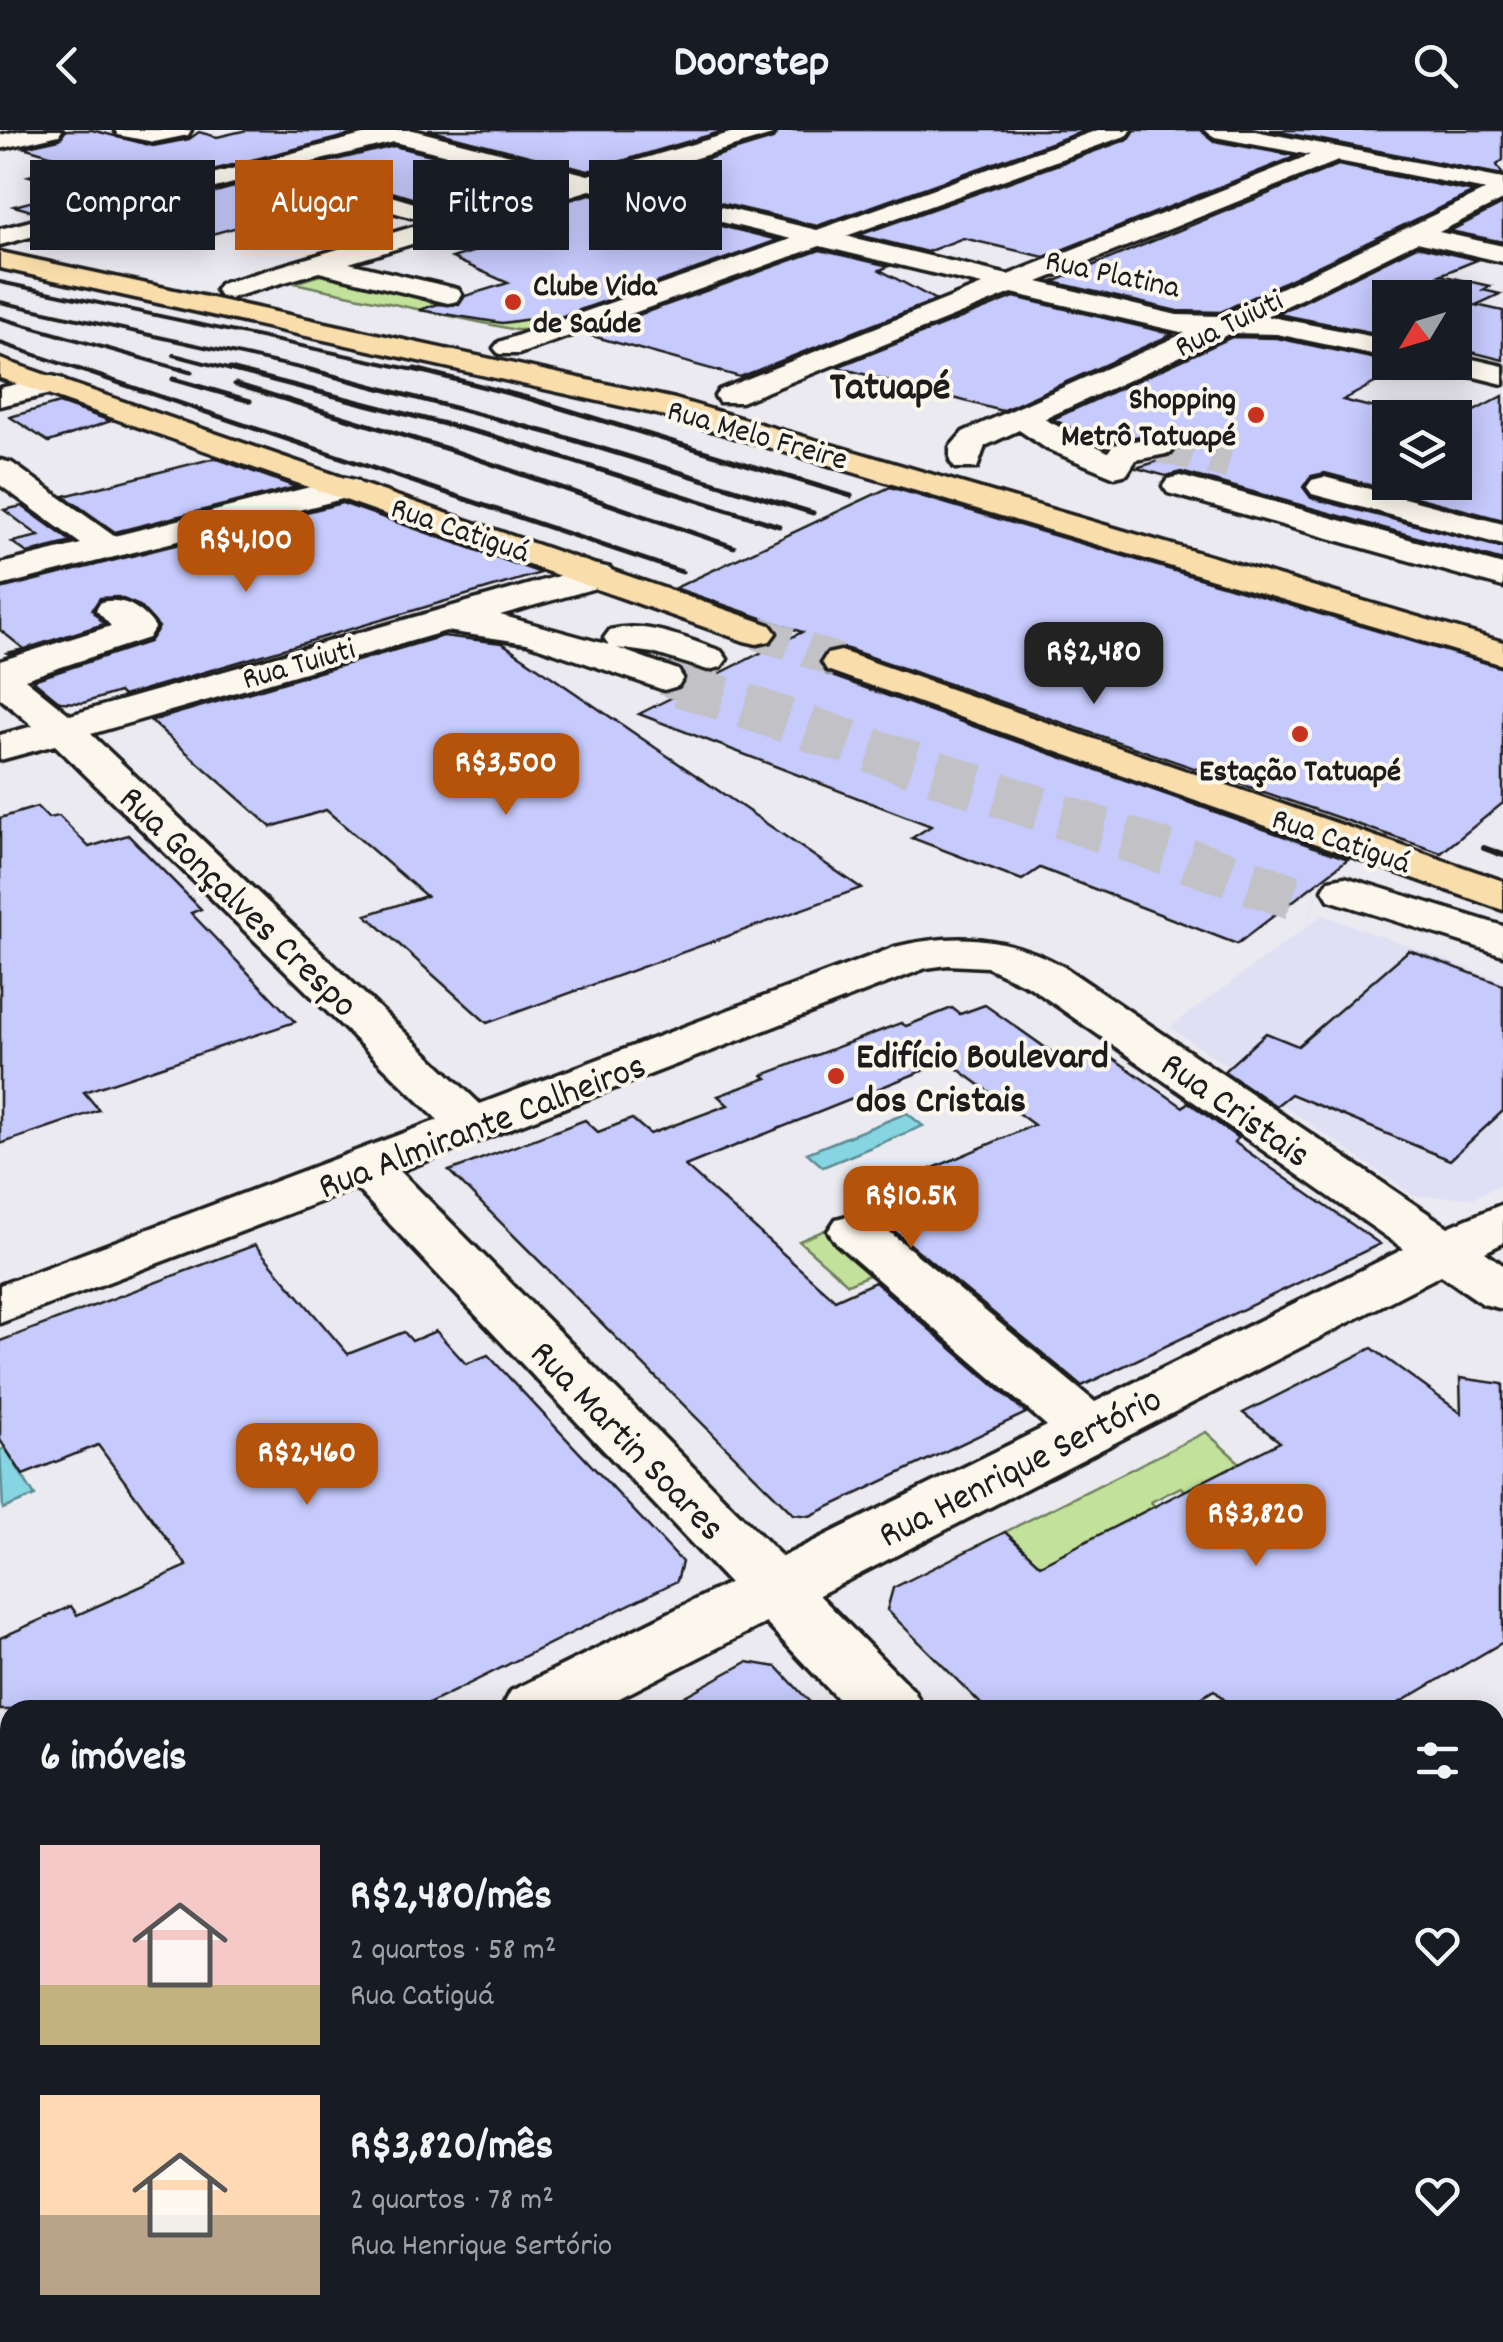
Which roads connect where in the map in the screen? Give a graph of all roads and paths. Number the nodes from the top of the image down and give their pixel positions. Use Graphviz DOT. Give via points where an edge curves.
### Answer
graph roads {
  1 [pos="28,130"];
  2 [pos="51,130"];
  3 [pos="126,130"];
  4 [pos="180,130"];
  5 [pos="764,130"];
  6 [pos="1120,130"];
  7 [pos="1215,130"];
  8 [pos="389,133"];
  9 [pos="1251,133"];
  10 [pos="1,135"];
  11 [pos="1337,153"];
  12 [pos="293,160"];
  13 [pos="666,160"];
  14 [pos="235,176"];
  15 [pos="589,183"];
  16 [pos="589,183"];
  17 [pos="1503,188"];
  18 [pos="722,214"];
  19 [pos="860,220"];
  20 [pos="1410,233"];
  21 [pos="918,234"];
  22 [pos="816,236"];
  23 [pos="0,239"];
  24 [pos="770,253"];
  25 [pos="1503,254"];
  26 [pos="0,260"];
  27 [pos="318,264"];
  28 [pos="1012,271"];
  29 [pos="230,290"];
  30 [pos="448,295"];
  31 [pos="968,301"];
  32 [pos="1228,324"];
  33 [pos="1372,345"];
  34 [pos="509,348"];
  35 [pos="0,368"];
  36 [pos="1472,368"];
  37 [pos="1503,375"];
  38 [pos="52,386"];
  39 [pos="0,396"];
  40 [pos="730,396"];
  41 [pos="784,411"];
  42 [pos="1019,417"];
  43 [pos="1160,446"];
  44 [pos="929,451"];
  45 [pos="966,461"];
  46 [pos="0,470"];
  47 [pos="1003,472"];
  48 [pos="1284,476"];
  49 [pos="1180,486"];
  50 [pos="346,488"];
  51 [pos="1503,535"];
  52 [pos="107,547"];
  53 [pos="0,575"];
  54 [pos="597,576"];
  55 [pos="1503,576"];
  56 [pos="114,610"];
  57 [pos="434,623"];
  58 [pos="757,633"];
  59 [pos="551,638"];
  60 [pos="1503,654"];
  61 [pos="708,659"];
  62 [pos="841,662"];
  63 [pos="0,676"];
  64 [pos="664,678"];
  65 [pos="63,730"];
  66 [pos="0,748"];
  67 [pos="1503,896"];
  68 [pos="1330,897"];
  69 [pos="1503,941"];
  70 [pos="962,947"];
  71 [pos="476,1127"];
  72 [pos="367,1168"];
  73 [pos="1503,1220"];
  74 [pos="855,1231"];
  75 [pos="1442,1250"];
  76 [pos="1503,1291"];
  77 [pos="0,1306"];
  78 [pos="1090,1430"];
  79 [pos="774,1590"];
  80 [pos="555,1700"];
  81 [pos="880,1700"];
  1 -- 10 [label="street"];
  2 -- 10 [label="street"];
  3 -- 4 [label="street"];
  5 -- 13 [label="street"];
  6 -- 19 [label="street"];
  7 -- 9 [label="street"];
  8 -- 12 [label="street"];
  8 -- 15 [label="street, Rua Platina"];
  9 -- 11 [label="street"];
  11 -- 17 [label="street"];
  11 -- 28 [label="street" via="1053,267"];
  14 -- 23 [label="street"];
  16 -- 27 [label="street"];
  17 -- 20 [label="street, Rua Tuiuti"];
  18 -- 22 [label="street, Rua Platina"];
  19 -- 21 [label="street"];
  19 -- 22 [label="street"];
  20 -- 25 [label="street"];
  20 -- 32 [label="street, Rua Tuiuti"];
  22 -- 24 [label="street"];
  22 -- 28 [label="street, Rua Platina"];
  23 -- 29 [label="main road, Rua Melo Freire"];
  24 -- 31 [label="street"];
  24 -- 34 [label="street"];
  26 -- 60 [label="main road, Rua Melo Freire" via="664,406"];
  27 -- 29 [label="street"];
  27 -- 30 [label="street"];
  28 -- 31 [label="street"];
  28 -- 32 [label="street, Rua Platina" via="1177,324"];
  29 -- 34 [label="main road, Rua Melo Freire"];
  31 -- 40 [label="street"];
  32 -- 33 [label="street, Rua Platina" via="1278,325"];
  32 -- 42 [label="street, Rua Tuiuti"];
  34 -- 40 [label="main road, Rua Melo Freire"];
  35 -- 38 [label="main road, Rua Catiguá"];
  36 -- 37 [label="street"];
  38 -- 39 [label="street"];
  38 -- 50 [label="main road, Rua Catiguá"];
  40 -- 41 [label="main road, Rua Melo Freire"];
  42 -- 43 [label="street" via="1115,468 1124,452"];
  42 -- 45 [label="street, Rua Tuiuti" via="974,438"];
  44 -- 45 [label="main road"];
  45 -- 47 [label="main road"];
  46 -- 52 [label="street"];
  48 -- 51 [label="street"];
  49 -- 55 [label="street"];
  50 -- 52 [label="street"];
  50 -- 54 [label="main road, Rua Catiguá"];
  52 -- 53 [label="street"];
  54 -- 57 [label="street, Rua Tuiuti"];
  54 -- 58 [label="main road, Rua Catiguá"];
  56 -- 63 [label="street" via="134,630"];
  57 -- 59 [label="street" via="484,624"];
  57 -- 65 [label="street, Rua Tuiuti"];
  59 -- 61 [label="street" via="659,642"];
  59 -- 64 [label="street"];
  62 -- 67 [label="main road, Rua Catiguá"];
  63 -- 65 [label="street, Rua Gonçalves Crespo"];
  65 -- 66 [label="street, Rua Tuiuti"];
  65 -- 71 [label="street, Rua Gonçalves Crespo"];
  68 -- 69 [label="street"];
  70 -- 71 [label="street, Rua Almirante Calheiros" via="912,957"];
  70 -- 75 [label="street, Rua Cristais" via="1008,956 1047,977"];
  71 -- 72 [label="street, Rua Almirante Calheiros"];
  72 -- 77 [label="street, Rua Almirante Calheiros"];
  72 -- 79 [label="street, Rua Martin Soares"];
  73 -- 75 [label="street, Rua Henrique Sertório"];
  74 -- 78 [label="street"];
  75 -- 76 [label="street, Rua Cristais"];
  75 -- 78 [label="street, Rua Henrique Sertório"];
  78 -- 79 [label="street, Rua Henrique Sertório"];
  79 -- 80 [label="street, Rua Henrique Sertório"];
  79 -- 81 [label="street, Rua Martin Soares"];
}
